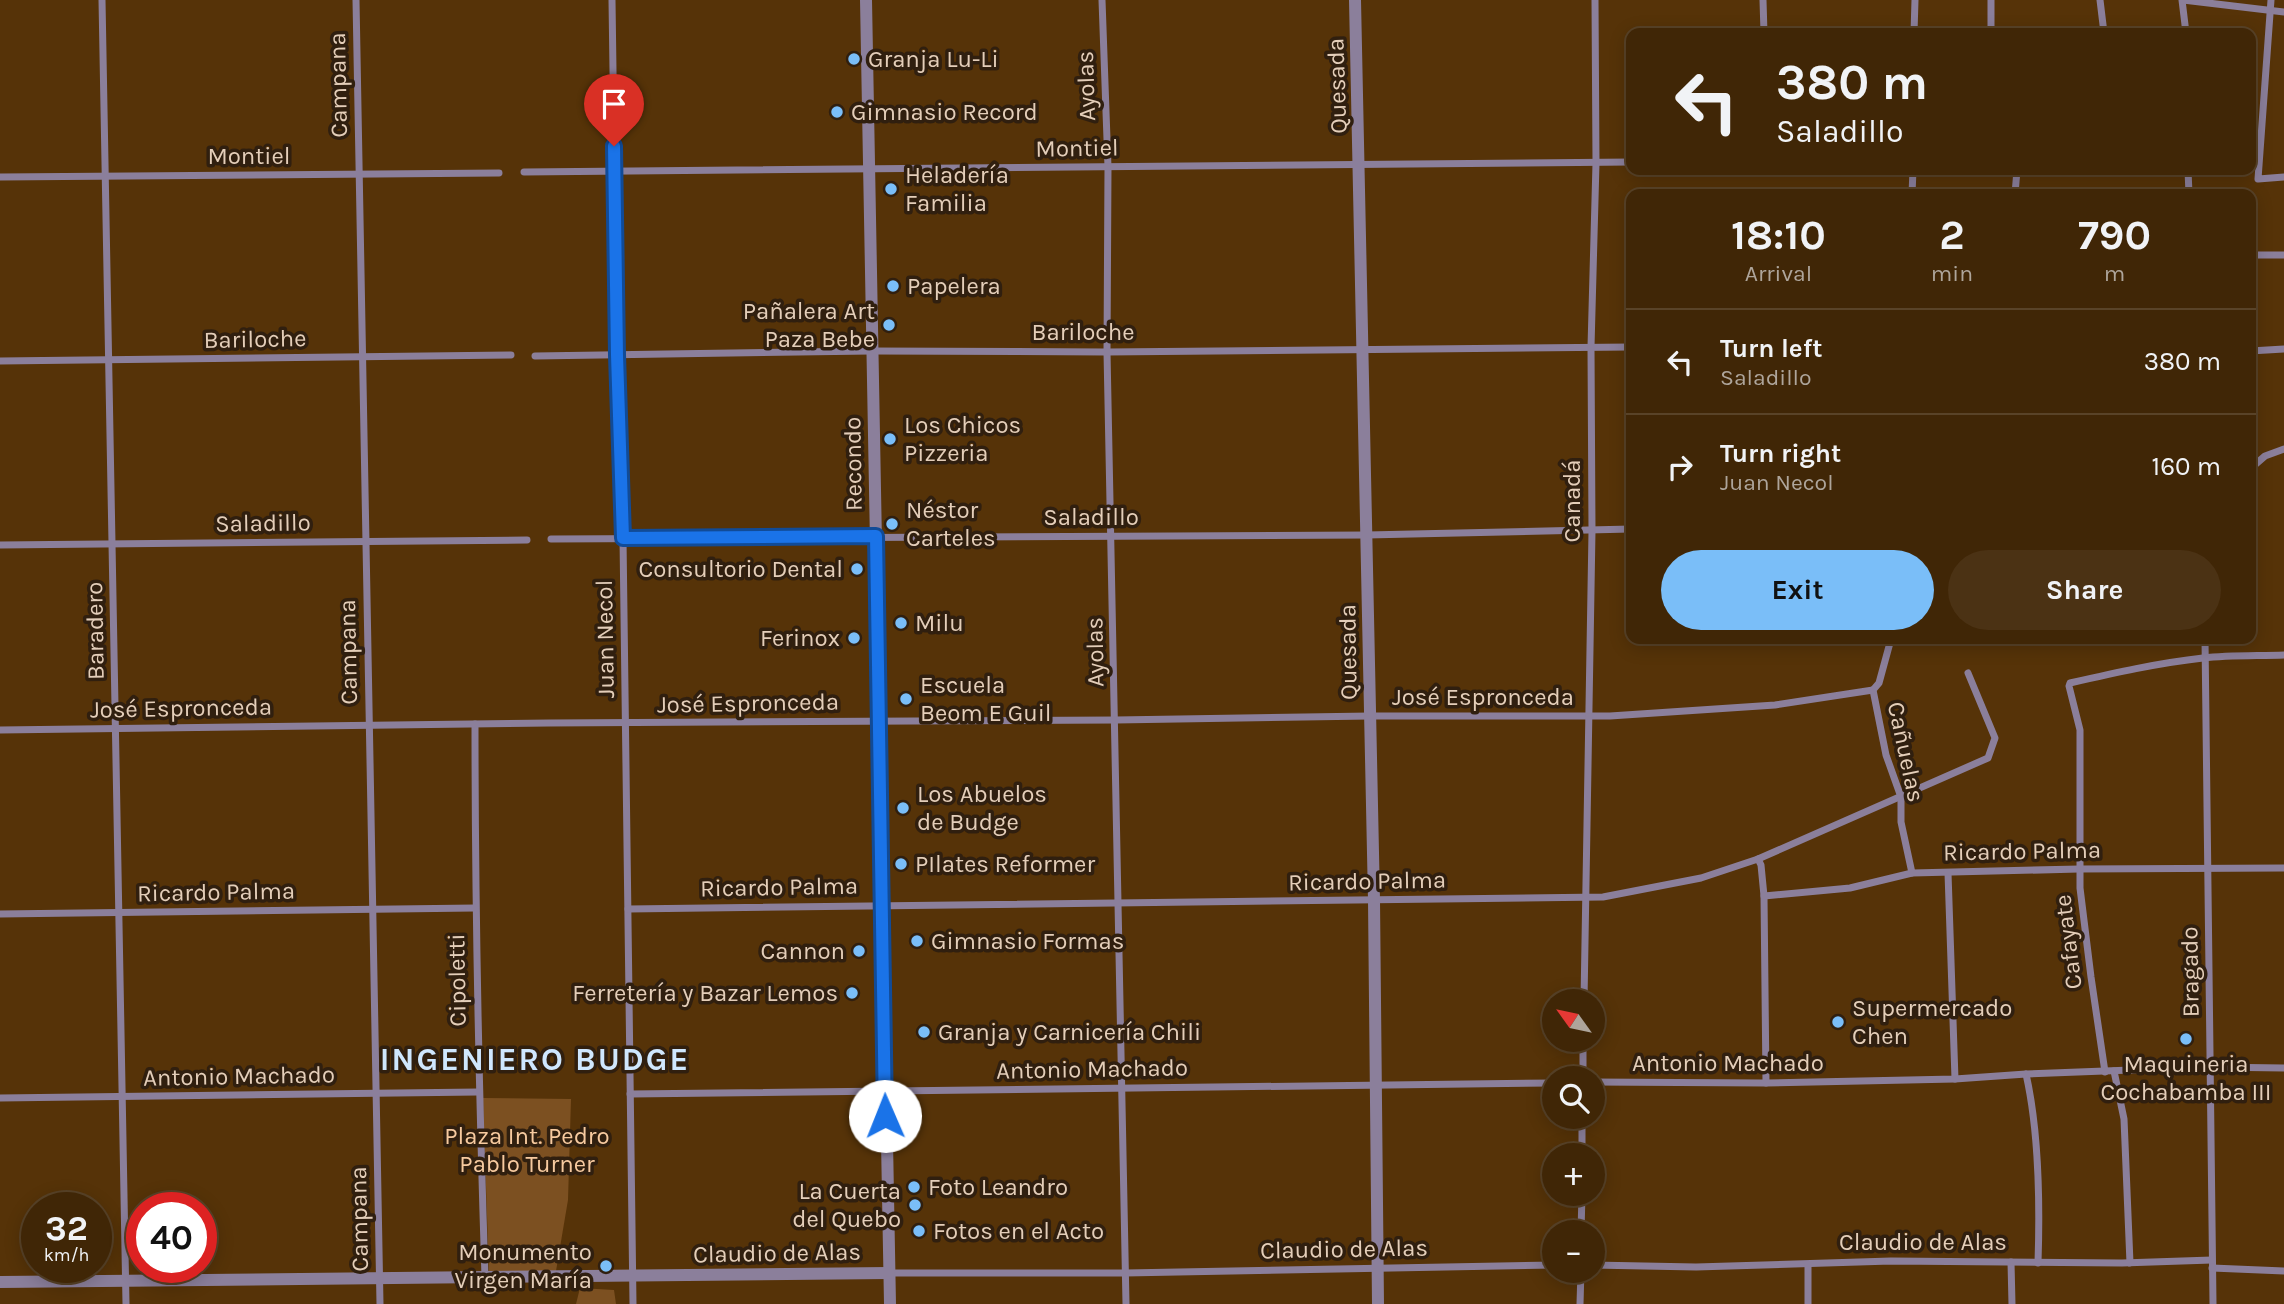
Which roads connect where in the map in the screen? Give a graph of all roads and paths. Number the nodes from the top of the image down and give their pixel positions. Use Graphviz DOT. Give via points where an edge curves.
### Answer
graph roads {
  1 [pos="102,0"];
  2 [pos="355,0"];
  3 [pos="612,0"];
  4 [pos="866,0"];
  5 [pos="1102,0"];
  6 [pos="1355,0"];
  7 [pos="1595,0"];
  8 [pos="1763,0"];
  9 [pos="1915,0"];
  10 [pos="1991,0"];
  11 [pos="2100,0"];
  12 [pos="2183,0"];
  13 [pos="2271,0"];
  14 [pos="2270,11"];
  15 [pos="2284,12"];
  16 [pos="1764,28"];
  17 [pos="1914,28"];
  18 [pos="1991,28"];
  19 [pos="2103,28"];
  20 [pos="2186,28"];
  21 [pos="1626,162"];
  22 [pos="1595,163"];
  23 [pos="1360,166"];
  24 [pos="1108,167"];
  25 [pos="614,171"];
  26 [pos="870,171"];
  27 [pos="524,172"];
  28 [pos="499,173"];
  29 [pos="359,174"];
  30 [pos="106,176"];
  31 [pos="0,177"];
  32 [pos="2284,177"];
  33 [pos="2256,255"];
  34 [pos="2284,255"];
  35 [pos="1591,347"];
  36 [pos="1626,347"];
  37 [pos="1363,348"];
  38 [pos="2284,349"];
  39 [pos="871,351"];
  40 [pos="2256,351"];
  41 [pos="1108,352"];
  42 [pos="511,355"];
  43 [pos="617,355"];
  44 [pos="535,356"];
  45 [pos="362,357"];
  46 [pos="109,360"];
  47 [pos="0,361"];
  48 [pos="2284,449"];
  49 [pos="2256,464"];
  50 [pos="1626,529"];
  51 [pos="1592,531"];
  52 [pos="1367,535"];
  53 [pos="876,536"];
  54 [pos="1111,536"];
  55 [pos="623,538"];
  56 [pos="551,539"];
  57 [pos="527,540"];
  58 [pos="365,541"];
  59 [pos="112,544"];
  60 [pos="0,545"];
  61 [pos="1893,644"];
  62 [pos="2206,644"];
  63 [pos="2284,655"];
  64 [pos="2205,658"];
  65 [pos="1968,673"];
  66 [pos="1873,690"];
  67 [pos="1370,716"];
  68 [pos="1590,716"];
  69 [pos="1116,720"];
  70 [pos="878,721"];
  71 [pos="475,724"];
  72 [pos="626,724"];
  73 [pos="369,725"];
  74 [pos="116,728"];
  75 [pos="0,730"];
  76 [pos="1901,797"];
  77 [pos="1758,859"];
  78 [pos="2208,868"];
  79 [pos="2284,868"];
  80 [pos="2080,869"];
  81 [pos="1912,873"];
  82 [pos="1948,873"];
  83 [pos="1764,896"];
  84 [pos="1586,899"];
  85 [pos="1374,900"];
  86 [pos="883,904"];
  87 [pos="1120,905"];
  88 [pos="372,908"];
  89 [pos="475,908"];
  90 [pos="628,909"];
  91 [pos="119,913"];
  92 [pos="0,914"];
  93 [pos="1584,989"];
  94 [pos="2210,1068"];
  95 [pos="2284,1068"];
  96 [pos="2114,1071"];
  97 [pos="2105,1072"];
  98 [pos="2026,1074"];
  99 [pos="1955,1079"];
  100 [pos="1605,1082"];
  101 [pos="1542,1083"];
  102 [pos="1766,1083"];
  103 [pos="1376,1084"];
  104 [pos="1123,1088"];
  105 [pos="884,1090"];
  106 [pos="478,1092"];
  107 [pos="376,1093"];
  108 [pos="630,1094"];
  109 [pos="0,1098"];
  110 [pos="123,1098"];
  111 [pos="2011,1262"];
  112 [pos="2038,1263"];
  113 [pos="2130,1263"];
  114 [pos="2212,1264"];
  115 [pos="1542,1265"];
  116 [pos="1605,1265"];
  117 [pos="1808,1265"];
  118 [pos="1377,1270"];
  119 [pos="2284,1271"];
  120 [pos="889,1273"];
  121 [pos="1125,1273"];
  122 [pos="632,1277"];
  123 [pos="485,1278"];
  124 [pos="380,1279"];
  125 [pos="126,1280"];
  126 [pos="217,1280"];
  127 [pos="0,1282"];
  128 [pos="126,1283"];
  129 [pos="1581,1283"];
  130 [pos="126,1304"];
  131 [pos="380,1304"];
  132 [pos="633,1304"];
  133 [pos="890,1304"];
  134 [pos="1126,1304"];
  135 [pos="1378,1304"];
  136 [pos="1580,1304"];
  137 [pos="1808,1304"];
  138 [pos="2012,1304"];
  139 [pos="2213,1304"];
  1 -- 30 [label="street, Baradero"];
  2 -- 29 [label="street, Campana"];
  3 -- 25 [label="street, Juan Necol"];
  4 -- 26 [label="street, Recondo"];
  5 -- 24 [label="street, Ayolas"];
  6 -- 23 [label="street, Quesada"];
  7 -- 22 [label="street, Canadá"];
  8 -- 16 [label="street"];
  9 -- 17 [label="street"];
  10 -- 18 [label="street"];
  11 -- 19 [label="street"];
  12 -- 14 [label="street"];
  12 -- 20 [label="street"];
  13 -- 14 [label="street"];
  14 -- 15 [label="street"];
  14 -- 32 [label="street" via="2258,179"];
  21 -- 22 [label="street, Montiel"];
  22 -- 23 [label="street, Montiel"];
  22 -- 35 [label="street, Canadá"];
  23 -- 24 [label="street, Montiel"];
  23 -- 37 [label="street, Quesada"];
  24 -- 26 [label="street, Montiel"];
  24 -- 41 [label="street, Ayolas"];
  25 -- 26 [label="street, Montiel"];
  25 -- 27 [label="street, Montiel"];
  25 -- 43 [label="street, Juan Necol"];
  26 -- 39 [label="street, Recondo"];
  28 -- 29 [label="street, Montiel"];
  29 -- 30 [label="street, Montiel"];
  29 -- 45 [label="street, Campana"];
  30 -- 31 [label="street, Montiel"];
  30 -- 46 [label="street, Baradero"];
  33 -- 34 [label="street"];
  35 -- 36 [label="street, Bariloche"];
  35 -- 37 [label="street, Bariloche"];
  35 -- 51 [label="street, Canadá"];
  37 -- 41 [label="street, Bariloche"];
  37 -- 52 [label="street, Quesada"];
  38 -- 40 [label="street"];
  39 -- 41 [label="street, Bariloche"];
  39 -- 43 [label="street, Bariloche"];
  39 -- 53 [label="street, Recondo"];
  41 -- 54 [label="street, Ayolas"];
  42 -- 45 [label="street, Bariloche"];
  43 -- 44 [label="street, Bariloche"];
  43 -- 55 [label="street, Juan Necol"];
  45 -- 46 [label="street, Bariloche"];
  45 -- 58 [label="street, Campana"];
  46 -- 47 [label="street, Bariloche"];
  46 -- 59 [label="street, Baradero"];
  48 -- 49 [label="street"];
  50 -- 51 [label="street, Saladillo"];
  51 -- 52 [label="street, Saladillo"];
  51 -- 68 [label="street, Canadá"];
  52 -- 54 [label="street, Saladillo"];
  52 -- 67 [label="street, Quesada"];
  53 -- 54 [label="street, Saladillo"];
  53 -- 55 [label="street, Saladillo"];
  53 -- 70 [label="street, Recondo"];
  54 -- 69 [label="street, Ayolas"];
  55 -- 56 [label="street, Saladillo"];
  55 -- 72 [label="street, Juan Necol"];
  57 -- 58 [label="street, Saladillo"];
  58 -- 59 [label="street, Saladillo"];
  58 -- 73 [label="street, Campana"];
  59 -- 60 [label="street, Saladillo"];
  59 -- 74 [label="street, Baradero"];
  61 -- 66 [label="street, Cañuelas"];
  62 -- 64 [label="street, Bragado"];
  63 -- 64 [label="street"];
  64 -- 78 [label="street, Bragado"];
  64 -- 80 [label="street, Cafayate" via="2070,683 2080,730"];
  65 -- 76 [label="street, Ricardo Palma" via="1995,738 1988,758"];
  66 -- 68 [label="street, José Espronceda" via="1757,707"];
  66 -- 76 [label="street, Cañuelas" via="1886,755"];
  67 -- 68 [label="street, José Espronceda"];
  67 -- 69 [label="street, José Espronceda"];
  67 -- 85 [label="street, Quesada"];
  68 -- 84 [label="street, Canadá"];
  69 -- 70 [label="street, José Espronceda"];
  69 -- 87 [label="street, Ayolas"];
  70 -- 72 [label="street, José Espronceda"];
  70 -- 86 [label="street, Recondo"];
  71 -- 72 [label="street, José Espronceda"];
  71 -- 73 [label="street, José Espronceda"];
  71 -- 89 [label="street, Cipoletti"];
  72 -- 90 [label="street, Juan Necol"];
  73 -- 74 [label="street, José Espronceda"];
  73 -- 88 [label="street, Campana"];
  74 -- 75 [label="street, José Espronceda"];
  74 -- 91 [label="street, Baradero"];
  76 -- 77 [label="street, Ricardo Palma"];
  76 -- 81 [label="street, Cañuelas" via="1901,822"];
  77 -- 83 [label="street"];
  77 -- 84 [label="street, Ricardo Palma" via="1688,881"];
  78 -- 79 [label="street, Ricardo Palma"];
  78 -- 80 [label="street, Ricardo Palma"];
  78 -- 94 [label="street, Bragado"];
  80 -- 82 [label="street, Ricardo Palma"];
  80 -- 97 [label="street, Cafayate"];
  81 -- 82 [label="street, Ricardo Palma"];
  81 -- 83 [label="street, Ricardo Palma" via="1850,888"];
  82 -- 99 [label="street"];
  83 -- 102 [label="street"];
  84 -- 85 [label="street, Ricardo Palma"];
  84 -- 93 [label="street, Canadá"];
  85 -- 87 [label="street, Ricardo Palma"];
  85 -- 103 [label="street, Quesada"];
  86 -- 87 [label="street, Ricardo Palma"];
  86 -- 90 [label="street, Ricardo Palma"];
  86 -- 105 [label="street, Recondo"];
  87 -- 104 [label="street, Ayolas"];
  88 -- 89 [label="street, Ricardo Palma"];
  88 -- 91 [label="street, Ricardo Palma"];
  88 -- 107 [label="street, Campana"];
  89 -- 106 [label="street, Cipoletti"];
  90 -- 108 [label="street, Juan Necol"];
  91 -- 92 [label="street, Ricardo Palma"];
  91 -- 110 [label="street, Baradero"];
  94 -- 95 [label="street, Antonio Machado"];
  94 -- 96 [label="street, Antonio Machado"];
  94 -- 114 [label="street, Bragado"];
  96 -- 97 [label="street, Antonio Machado"];
  96 -- 113 [label="street" via="2125,1132"];
  97 -- 98 [label="street, Antonio Machado"];
  98 -- 99 [label="street, Antonio Machado"];
  98 -- 112 [label="street" via="2040,1207"];
  99 -- 102 [label="street, Antonio Machado"];
  100 -- 102 [label="street, Antonio Machado"];
  101 -- 103 [label="street, Antonio Machado"];
  103 -- 104 [label="street, Antonio Machado"];
  103 -- 118 [label="street, Quesada"];
  104 -- 105 [label="street, Antonio Machado"];
  104 -- 121 [label="street, Ayolas"];
  105 -- 108 [label="street, Antonio Machado"];
  105 -- 120 [label="street, Recondo"];
  106 -- 107 [label="street, Antonio Machado"];
  106 -- 123 [label="street, Cipoletti"];
  107 -- 110 [label="street, Antonio Machado"];
  107 -- 124 [label="street, Campana"];
  108 -- 122 [label="street, Juan Necol"];
  109 -- 110 [label="street, Antonio Machado"];
  110 -- 125 [label="street, Baradero"];
  111 -- 112 [label="street, Claudio de Alas"];
  111 -- 117 [label="street, Claudio de Alas"];
  111 -- 138 [label="street"];
  112 -- 113 [label="street, Claudio de Alas"];
  113 -- 114 [label="street, Claudio de Alas"];
  114 -- 119 [label="street, Claudio de Alas"];
  114 -- 139 [label="street, Bragado"];
  115 -- 118 [label="street, Claudio de Alas"];
  116 -- 117 [label="street, Claudio de Alas"];
  117 -- 137 [label="street"];
  118 -- 121 [label="street, Claudio de Alas"];
  118 -- 135 [label="street, Quesada"];
  120 -- 121 [label="street, Claudio de Alas"];
  120 -- 122 [label="street, Claudio de Alas"];
  120 -- 133 [label="street, Recondo"];
  121 -- 134 [label="street, Ayolas"];
  122 -- 123 [label="street, Claudio de Alas"];
  122 -- 132 [label="street, Juan Necol"];
  123 -- 124 [label="street, Claudio de Alas"];
  124 -- 126 [label="street, Claudio de Alas"];
  124 -- 131 [label="street, Campana"];
  125 -- 127 [label="street, Claudio de Alas"];
  128 -- 130 [label="street, Baradero"];
  129 -- 136 [label="street"];
}
